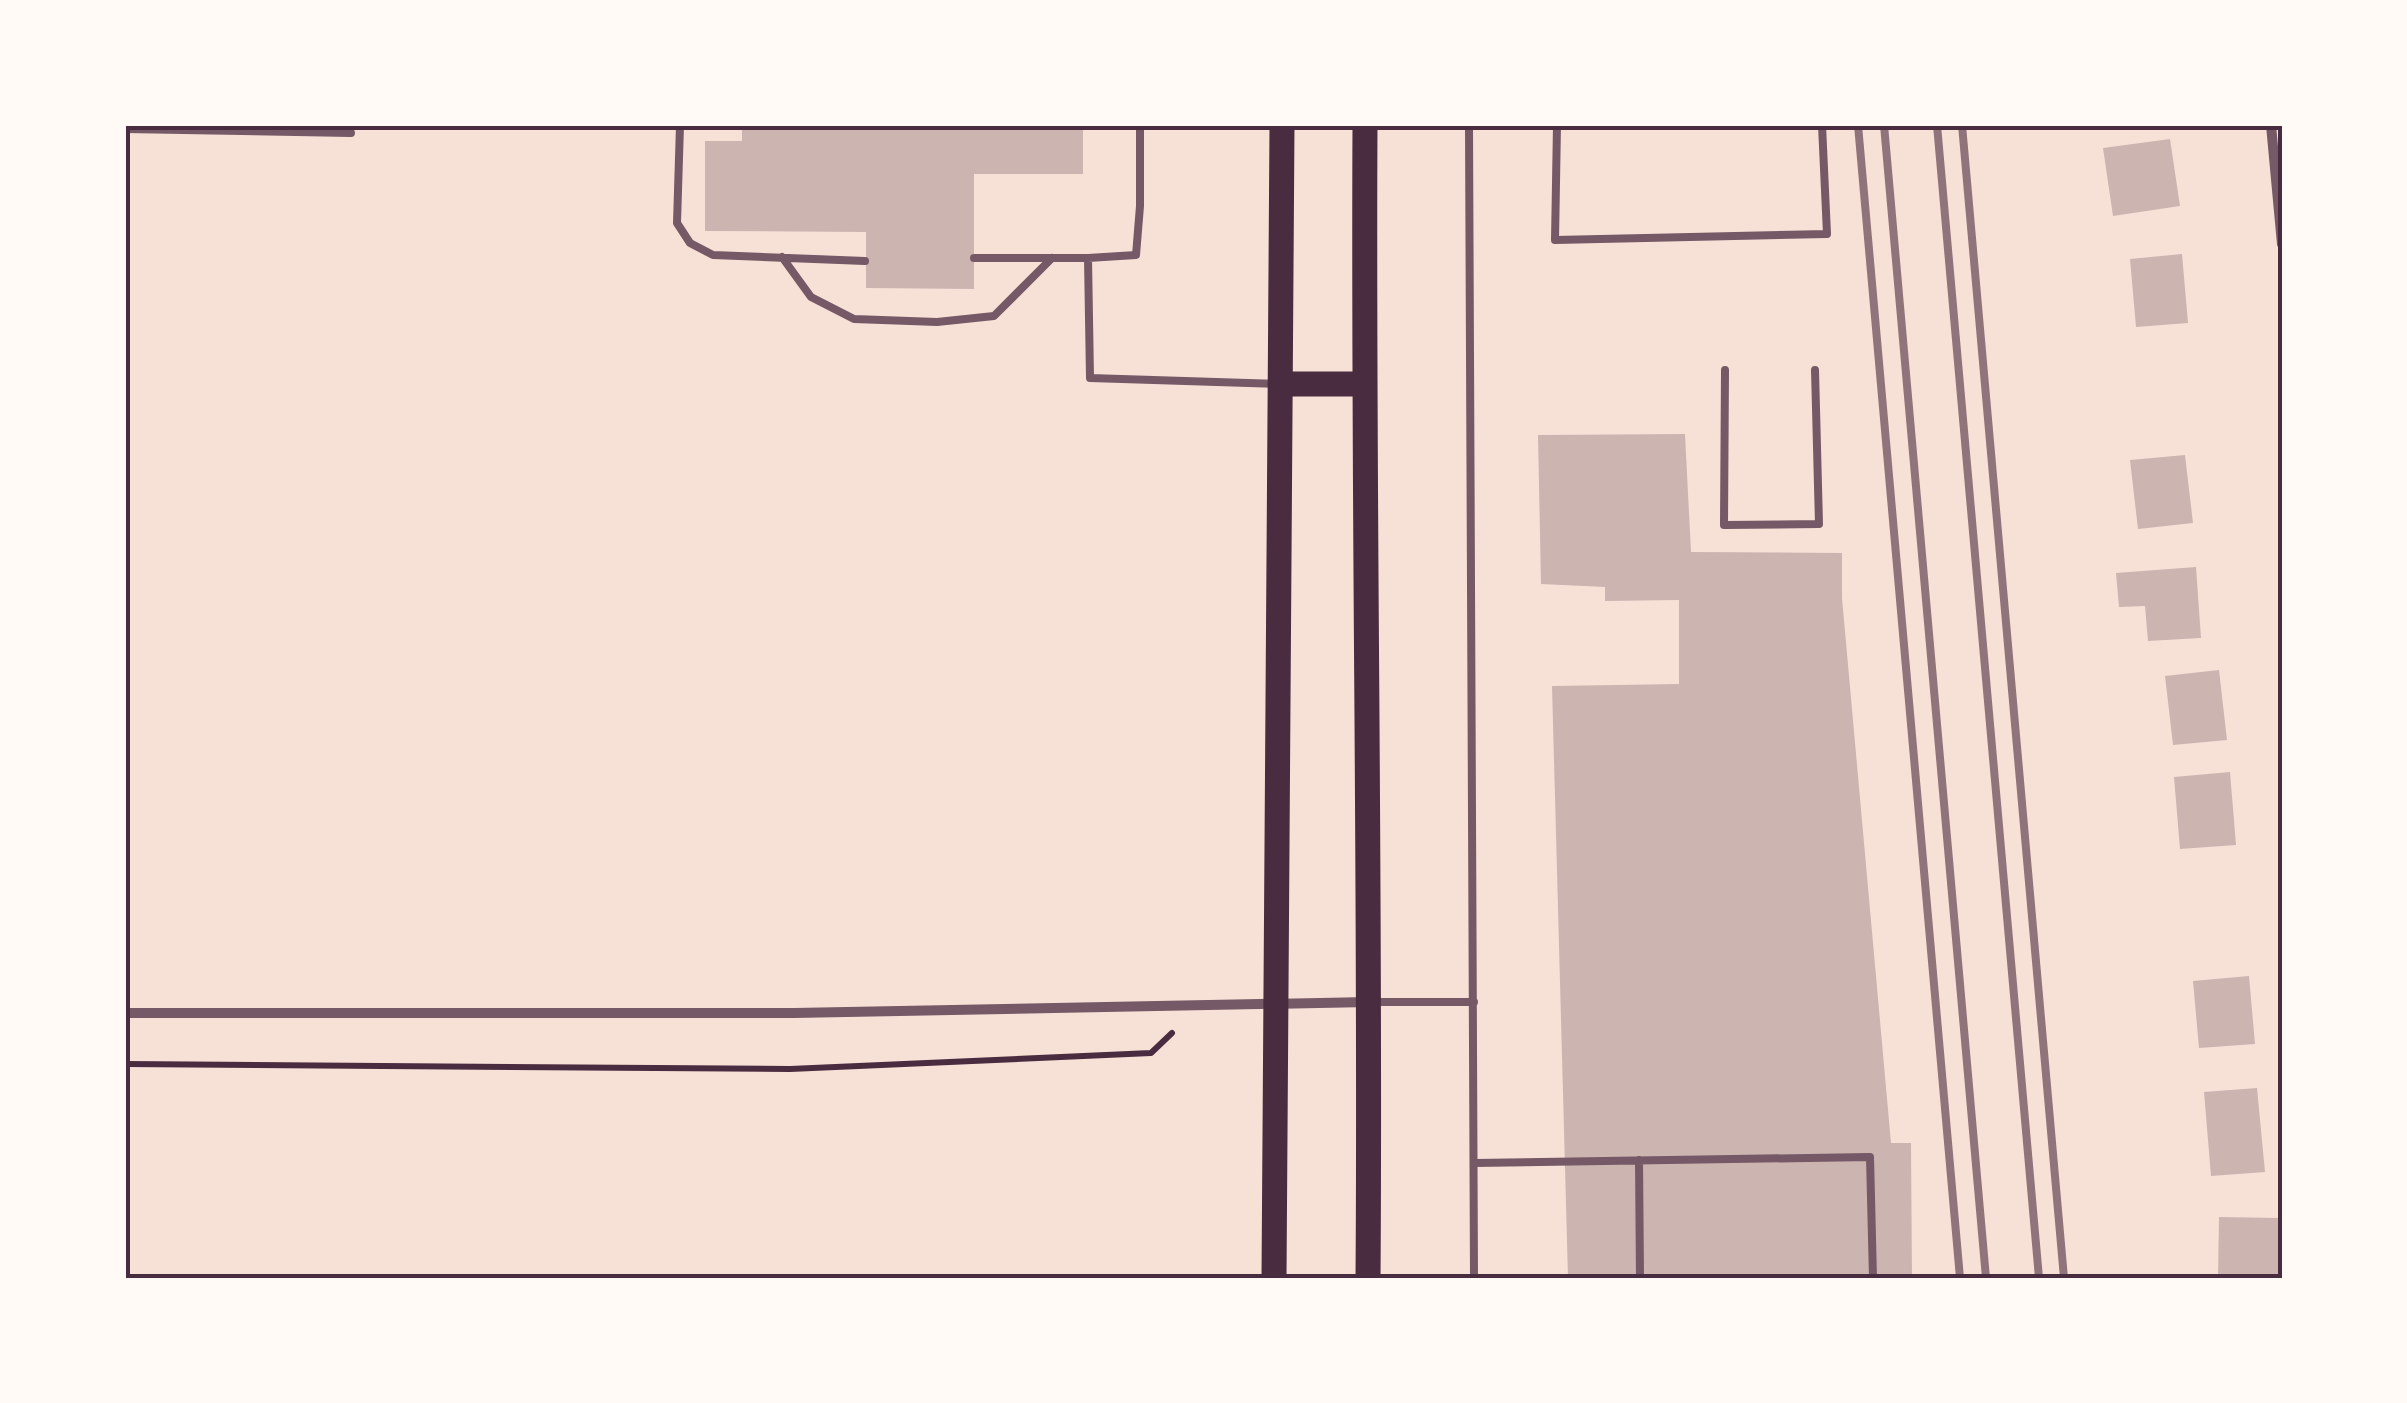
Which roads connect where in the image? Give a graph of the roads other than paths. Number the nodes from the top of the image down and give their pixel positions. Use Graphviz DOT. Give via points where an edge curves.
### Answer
graph roads {
  1 [pos="680,125"];
  2 [pos="1140,125"];
  3 [pos="1282,125"];
  4 [pos="1365,125"];
  5 [pos="1468,125"];
  6 [pos="1557,125"];
  7 [pos="1822,125"];
  8 [pos="2271,125"];
  9 [pos="125,129"];
  10 [pos="351,133"];
  11 [pos="2282,244"];
  12 [pos="782,258"];
  13 [pos="974,258"];
  14 [pos="1052,258"];
  15 [pos="1088,258"];
  16 [pos="866,261"];
  17 [pos="1726,370"];
  18 [pos="1815,370"];
  19 [pos="1280,384"];
  20 [pos="1364,384"];
  21 [pos="1370,1002"];
  22 [pos="1474,1002"];
  23 [pos="1276,1006"];
  24 [pos="125,1013"];
  25 [pos="1639,1160"];
  26 [pos="1474,1162"];
  27 [pos="1274,1278"];
  28 [pos="1368,1278"];
  29 [pos="1474,1278"];
  30 [pos="1640,1278"];
  31 [pos="1873,1278"];
  1 -- 12 [label="lane" via="677,223 690,243 712,255"];
  2 -- 15 [label="lane" via="1136,255"];
  3 -- 19 [label="main road"];
  4 -- 20 [label="main road"];
  5 -- 22 [label="lane"];
  6 -- 7 [label="lane" via="1554,240 1827,234"];
  8 -- 11 [label="street"];
  9 -- 10 [label="lane"];
  12 -- 14 [label="lane" via="811,297 854,319 937,322 994,316"];
  12 -- 16 [label="lane"];
  13 -- 14 [label="lane"];
  14 -- 15 [label="lane"];
  15 -- 19 [label="lane" via="1090,378"];
  17 -- 18 [label="lane" via="1724,525 1819,524"];
  19 -- 20 [label="main road"];
  19 -- 23 [label="main road"];
  20 -- 21 [label="main road"];
  21 -- 22 [label="lane"];
  21 -- 23 [label="street"];
  21 -- 28 [label="main road"];
  22 -- 26 [label="lane"];
  23 -- 24 [label="street"];
  23 -- 27 [label="main road"];
  25 -- 26 [label="lane"];
  25 -- 30 [label="lane"];
  25 -- 31 [label="lane" via="1870,1157"];
  26 -- 29 [label="lane"];
}
